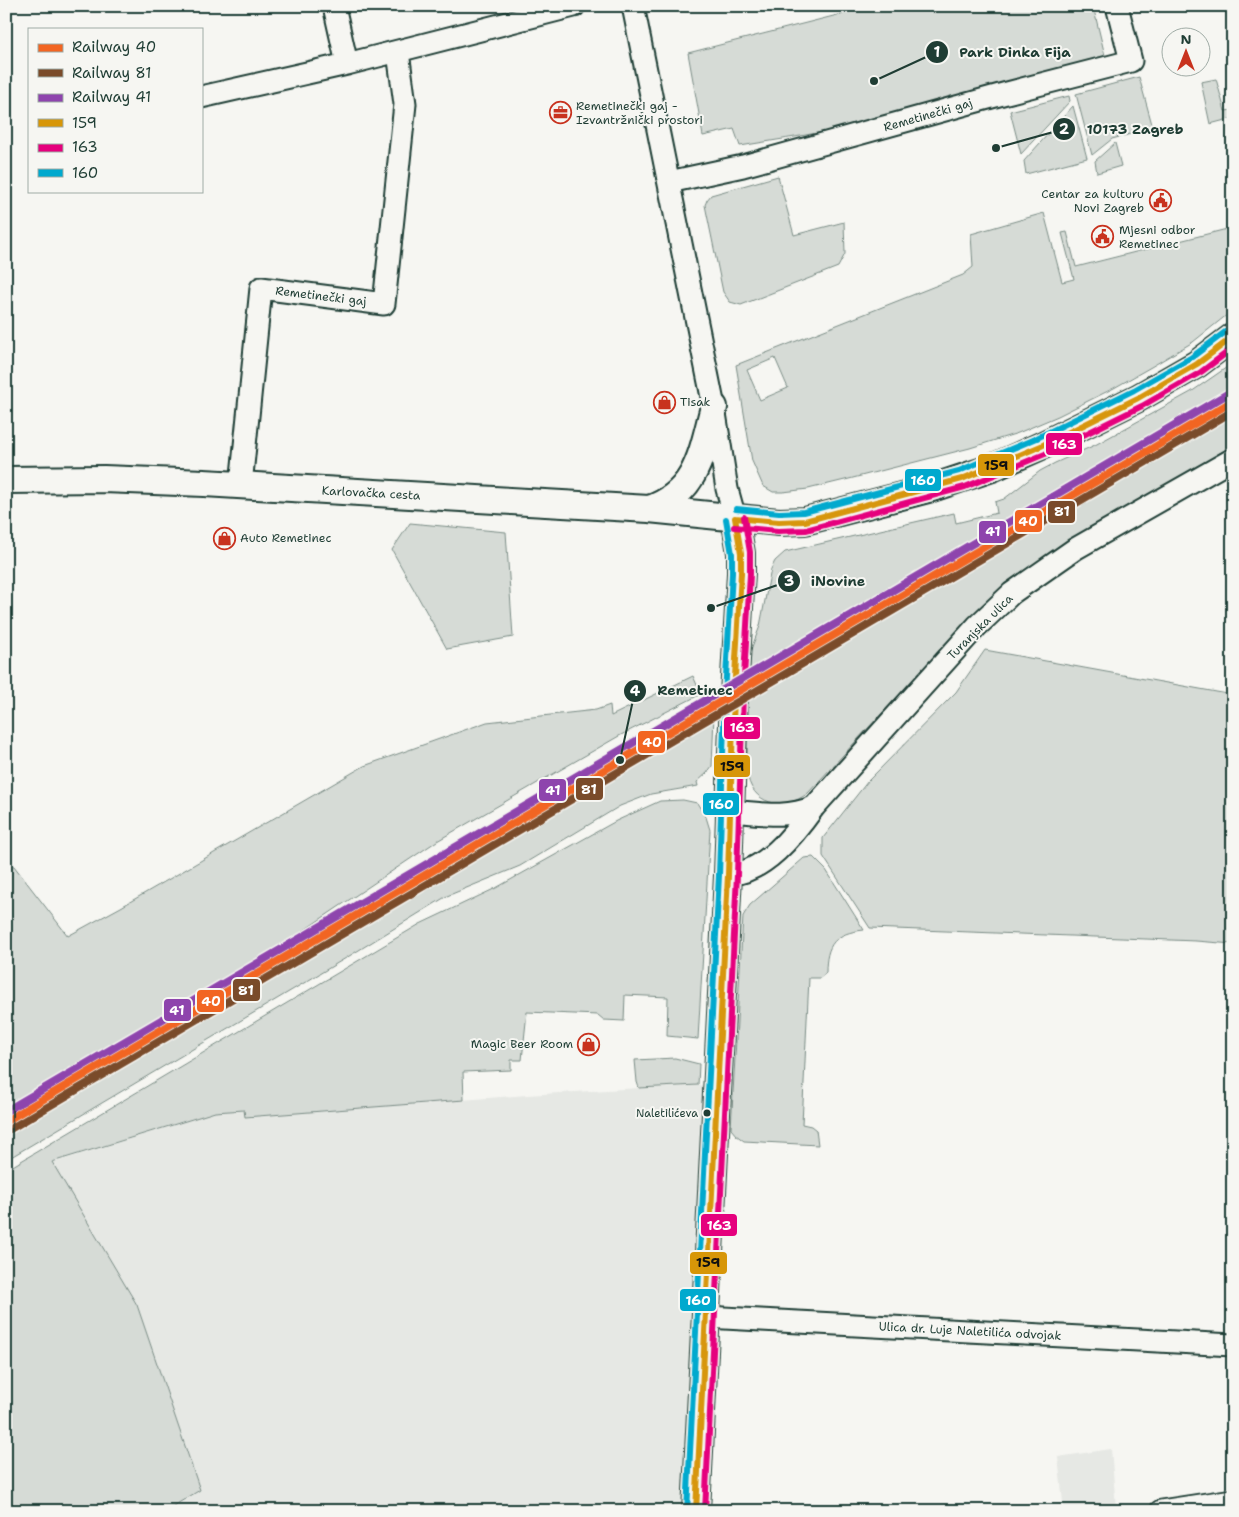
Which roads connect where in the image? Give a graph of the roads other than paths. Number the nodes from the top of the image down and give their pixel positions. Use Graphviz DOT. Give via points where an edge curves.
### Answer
graph roads {
  1 [pos="334,6"];
  2 [pos="574,6"];
  3 [pos="633,6"];
  4 [pos="1117,6"];
  5 [pos="398,52"];
  6 [pos="347,64"];
  7 [pos="202,97"];
  8 [pos="669,182"];
  9 [pos="1233,337"];
  10 [pos="714,407"];
  11 [pos="1233,460"];
  12 [pos="6,480"];
  13 [pos="241,485"];
  14 [pos="649,509"];
  15 [pos="735,518"];
  16 [pos="814,807"];
  17 [pos="730,811"];
  18 [pos="728,875"];
  19 [pos="706,1317"];
  20 [pos="1233,1345"];
  21 [pos="1233,1500"];
  22 [pos="696,1511"];
  23 [pos="1161,1511"];
  1 -- 6 [label="street"];
  2 -- 5 [label="street"];
  3 -- 8 [label="street"];
  4 -- 8 [label="street, Remetinečki gaj" via="1131,62 751,164"];
  5 -- 6 [label="street"];
  5 -- 13 [label="street, Remetinečki gaj" via="405,104 384,304 261,288"];
  6 -- 7 [label="street"];
  8 -- 10 [label="street"];
  9 -- 15 [label="main road, Karlovačka cesta" via="1197,364 1138,398 1041,446 962,479 805,521"];
  10 -- 14 [label="main road" via="702,453 689,482 671,499"];
  10 -- 15 [label="street" via="724,474"];
  11 -- 16 [label="street, Turanjska ulica" via="1075,549 1012,593 977,626"];
  12 -- 13 [label="main road, Karlovačka cesta" via="104,479"];
  13 -- 14 [label="main road, Karlovačka cesta"];
  14 -- 15 [label="main road, Karlovačka cesta"];
  15 -- 17 [label="main road" via="742,562"];
  16 -- 17 [label="street" via="780,815"];
  16 -- 18 [label="street, Turanjska ulica" via="793,834 761,864 748,872"];
  17 -- 18 [label="main road"];
  18 -- 19 [label="main road"];
  19 -- 20 [label="street, Ulica dr. Luje Naletilića odvojak"];
  19 -- 22 [label="main road"];
  21 -- 23 [label="street"];
}
